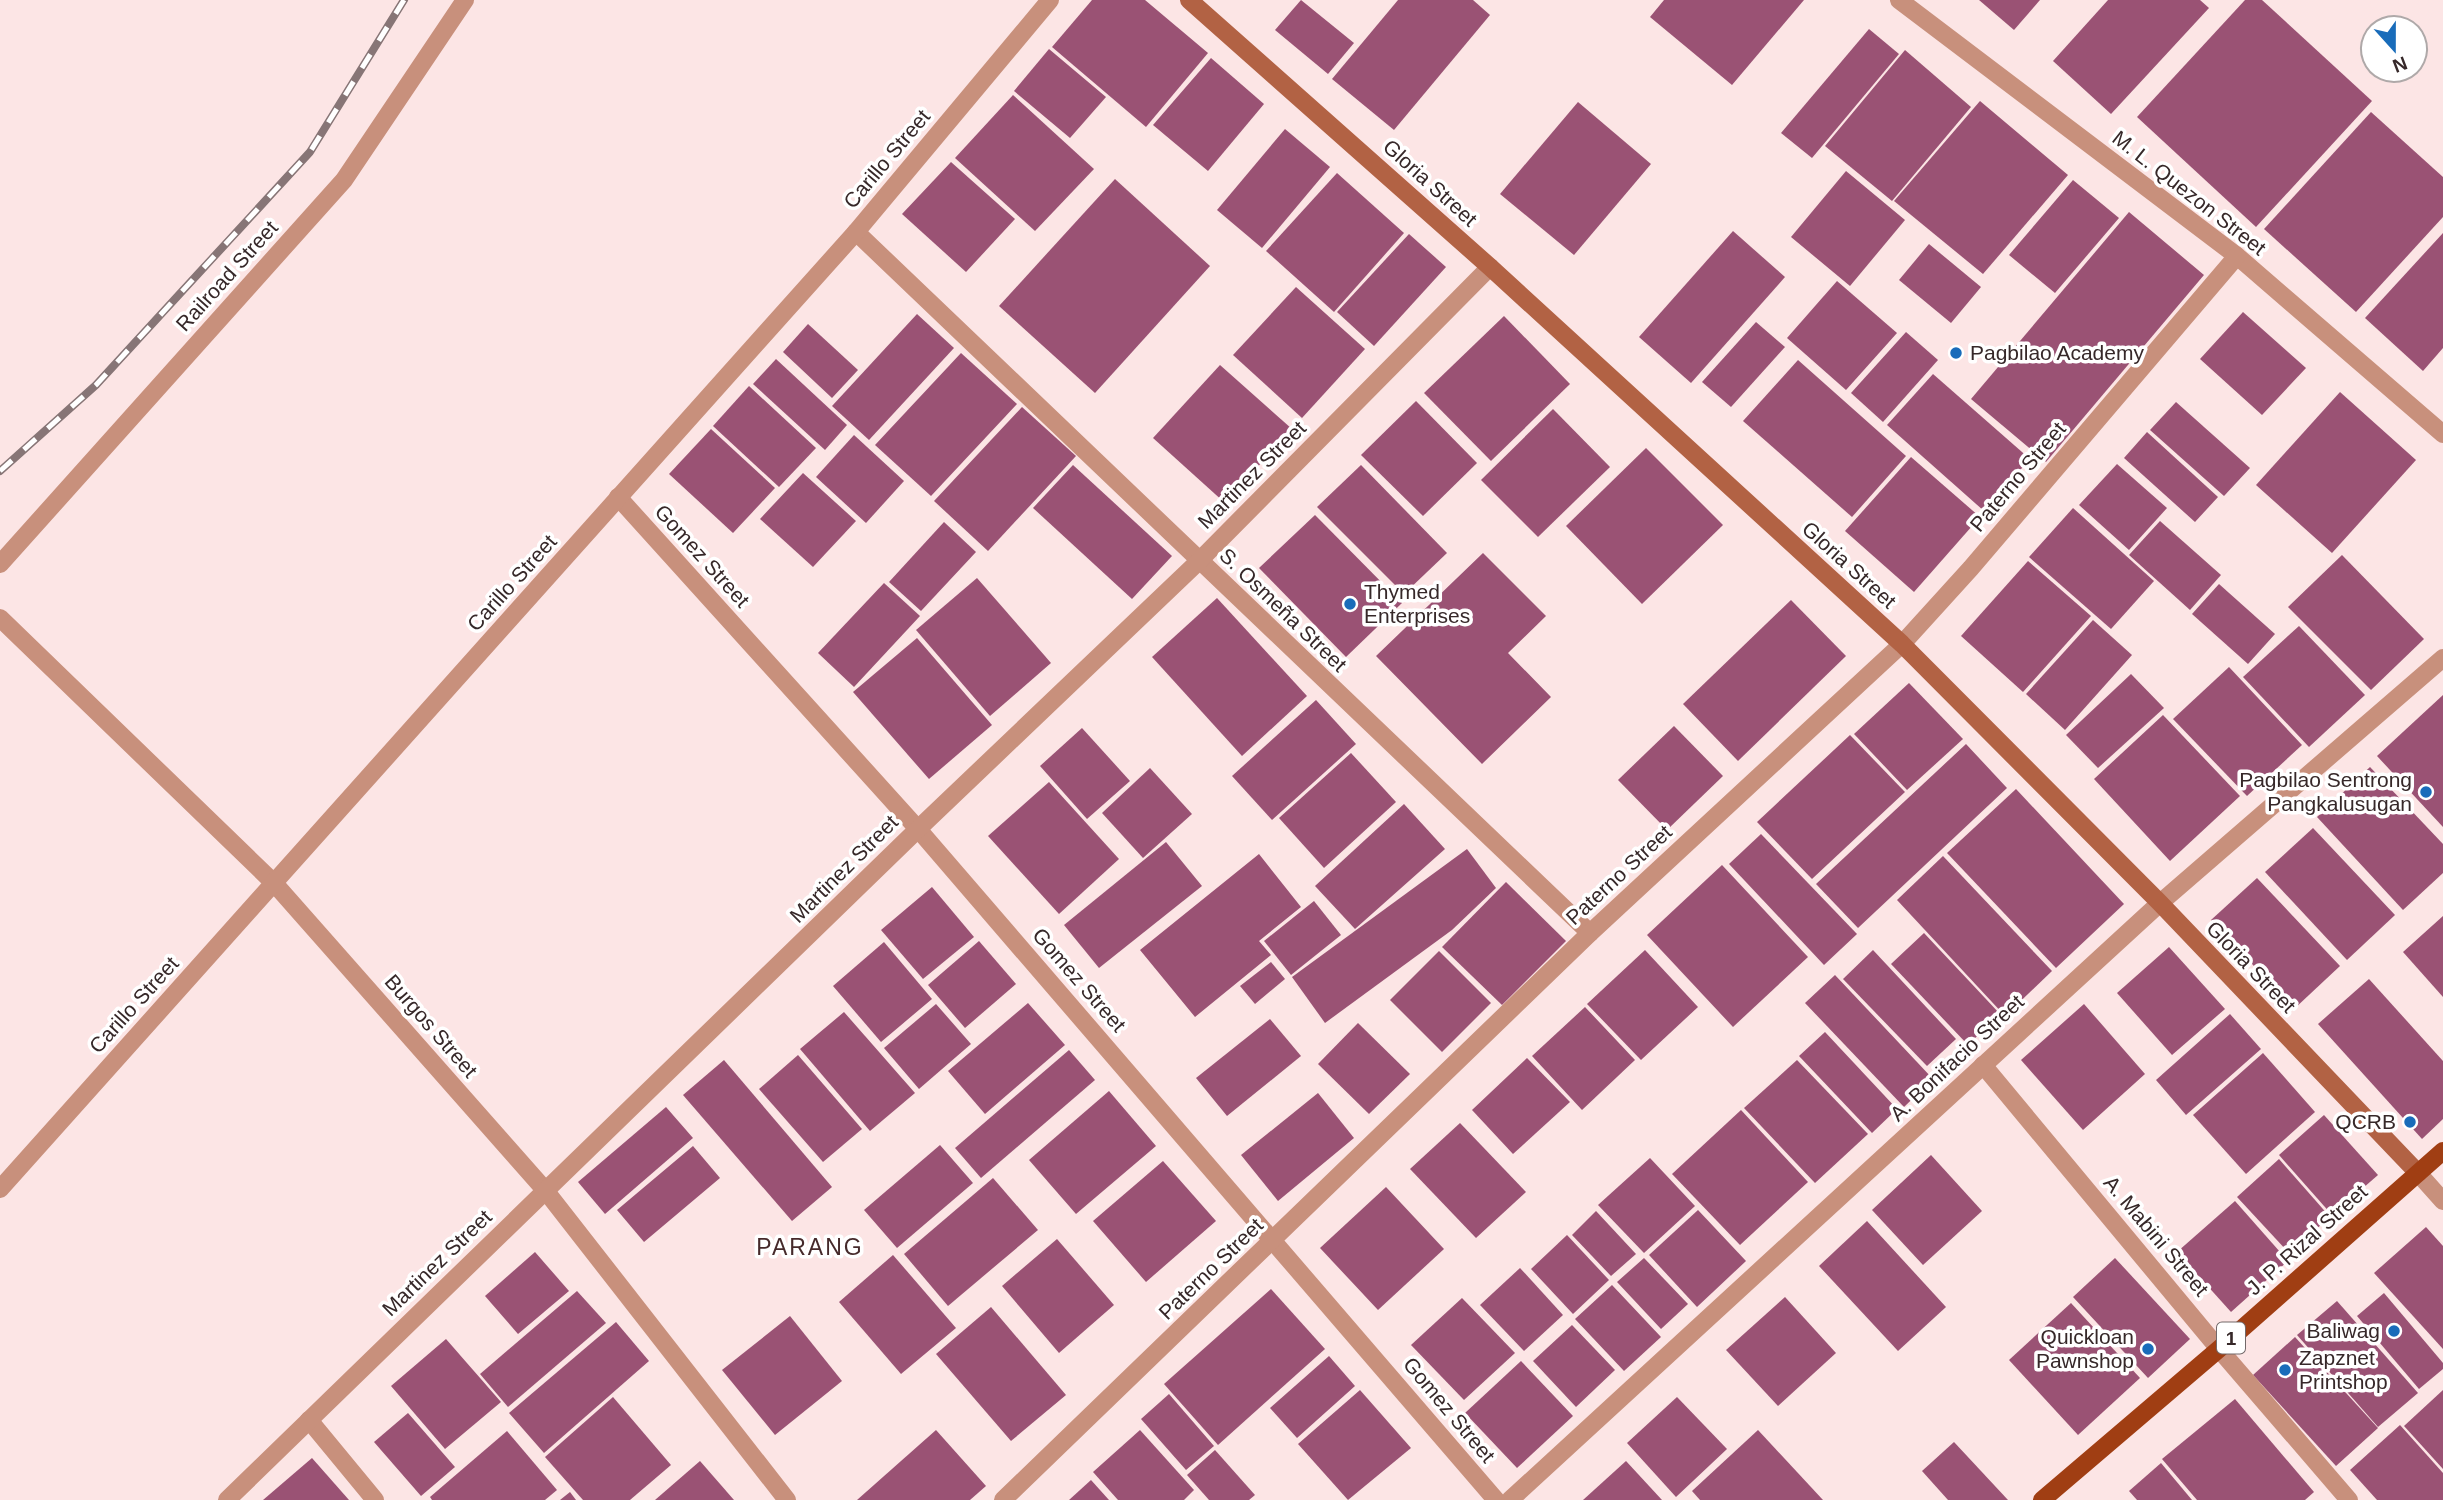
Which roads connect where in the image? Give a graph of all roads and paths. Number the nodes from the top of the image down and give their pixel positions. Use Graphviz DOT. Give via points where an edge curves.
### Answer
graph roads {
  1 [pos="465,0"];
  2 [pos="1050,0"];
  3 [pos="1189,0"];
  4 [pos="1899,0"];
  5 [pos="856,232"];
  6 [pos="2236,256"];
  7 [pos="1490,267"];
  8 [pos="2443,434"];
  9 [pos="618,498"];
  10 [pos="1199,561"];
  11 [pos="0,564"];
  12 [pos="0,618"];
  13 [pos="1902,644"];
  14 [pos="2443,658"];
  15 [pos="918,829"];
  16 [pos="274,883"];
  17 [pos="2160,903"];
  18 [pos="1590,933"];
  19 [pos="1983,1065"];
  20 [pos="2443,1151"];
  21 [pos="2418,1173"];
  22 [pos="0,1189"];
  23 [pos="545,1190"];
  24 [pos="2443,1201"];
  25 [pos="1274,1240"];
  26 [pos="2219,1349"];
  27 [pos="309,1420"];
  28 [pos="227,1500"];
  29 [pos="375,1500"];
  30 [pos="787,1500"];
  31 [pos="1003,1500"];
  32 [pos="1496,1500"];
  33 [pos="1510,1500"];
  34 [pos="2042,1500"];
  35 [pos="2349,1500"];
  1 -- 11 [label="street, Railroad Street" via="344,180"];
  2 -- 5 [label="street, Carillo Street"];
  3 -- 7 [label="street, Gloria Street"];
  4 -- 6 [label="street, M. L. Quezon Street"];
  5 -- 9 [label="street, Carillo Street"];
  5 -- 10 [label="street, S. Osmeña Street"];
  6 -- 8 [label="street, M. L. Quezon Street"];
  6 -- 13 [label="street, Paterno Street"];
  7 -- 10 [label="street, Martinez Street"];
  7 -- 13 [label="street, Gloria Street"];
  9 -- 15 [label="street, Gomez Street"];
  9 -- 16 [label="street, Carillo Street"];
  10 -- 15 [label="street, Martinez Street"];
  10 -- 18 [label="street, S. Osmeña Street"];
  12 -- 16 [label="street, Burgos Street"];
  13 -- 17 [label="street, Gloria Street"];
  13 -- 18 [label="street, Paterno Street"];
  14 -- 17 [label="street, A. Bonifacio Street"];
  15 -- 23 [label="street, Martinez Street"];
  15 -- 25 [label="street, Gomez Street"];
  16 -- 22 [label="street, Carillo Street"];
  16 -- 23 [label="street, Burgos Street"];
  17 -- 19 [label="street, A. Bonifacio Street"];
  17 -- 21 [label="street, Gloria Street"];
  18 -- 25 [label="street, Paterno Street"];
  19 -- 26 [label="street, A. Mabini Street"];
  19 -- 33 [label="street, A. Bonifacio Street"];
  20 -- 21 [label="main road, J. P. Rizal Street / 1"];
  21 -- 24 [label="street, Gloria Street"];
  21 -- 26 [label="main road, J. P. Rizal Street / 1"];
  23 -- 27 [label="street, Martinez Street"];
  23 -- 30 [label="street, Burgos Street"];
  25 -- 31 [label="street, Paterno Street"];
  25 -- 32 [label="street, Gomez Street"];
  26 -- 34 [label="main road, J. P. Rizal Street / 1"];
  26 -- 35 [label="street, A. Mabini Street"];
  27 -- 28 [label="street, Martinez Street"];
  27 -- 29 [label="street"];
}
